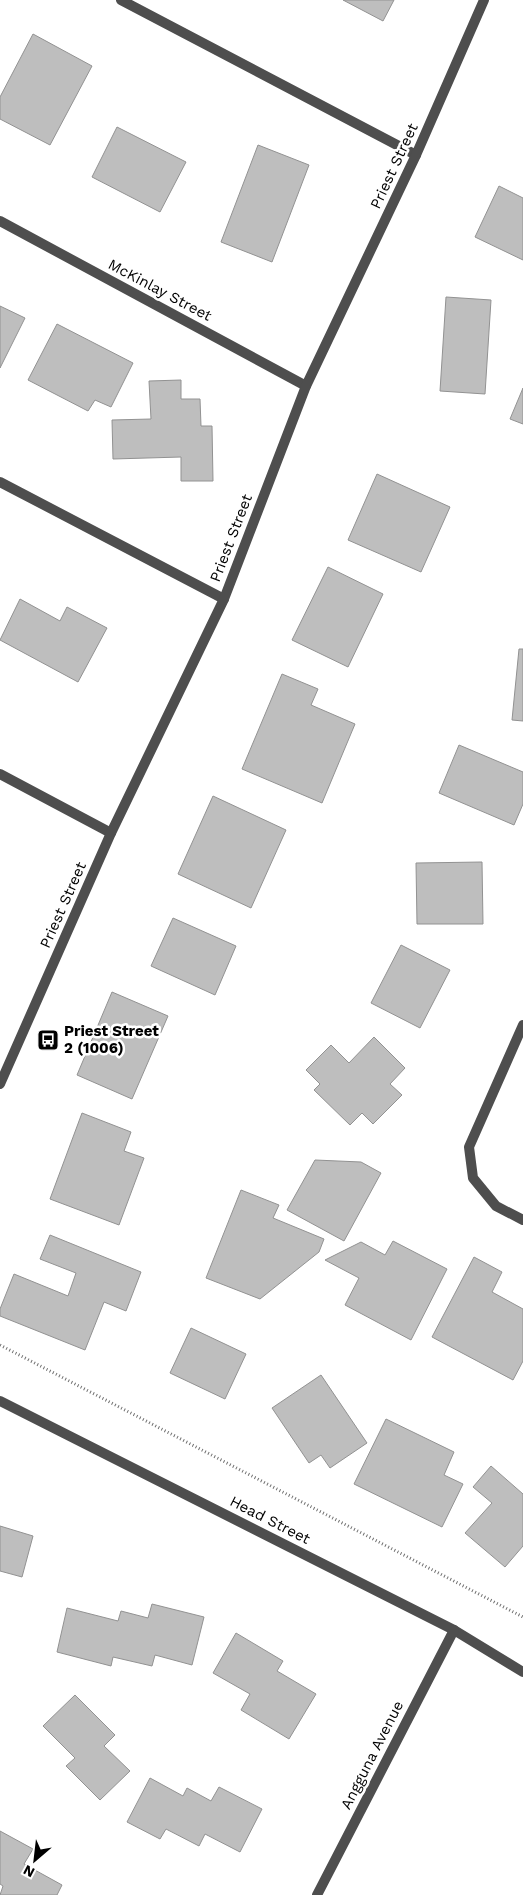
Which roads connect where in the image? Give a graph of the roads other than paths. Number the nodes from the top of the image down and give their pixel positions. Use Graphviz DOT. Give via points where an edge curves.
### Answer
graph roads {
  1 [pos="122,0"];
  2 [pos="484,0"];
  3 [pos="416,155"];
  4 [pos="0,221"];
  5 [pos="306,386"];
  6 [pos="0,482"];
  7 [pos="224,599"];
  8 [pos="0,774"];
  9 [pos="111,833"];
  10 [pos="523,1025"];
  11 [pos="0,1084"];
  12 [pos="523,1220"];
  13 [pos="0,1401"];
  14 [pos="454,1630"];
  15 [pos="523,1672"];
  16 [pos="317,1895"];
  1 -- 3 [label="street"];
  2 -- 3 [label="street, Priest Street"];
  3 -- 5 [label="street, Priest Street"];
  4 -- 5 [label="street, McKinlay Street"];
  5 -- 7 [label="street, Priest Street"];
  6 -- 7 [label="street"];
  7 -- 9 [label="street, Priest Street"];
  8 -- 9 [label="street"];
  9 -- 11 [label="street, Priest Street"];
  10 -- 12 [label="street" via="469,1147 473,1178 496,1206"];
  13 -- 14 [label="street, Head Street"];
  14 -- 15 [label="street, Head Street"];
  14 -- 16 [label="street, Angguna Avenue"];
}
